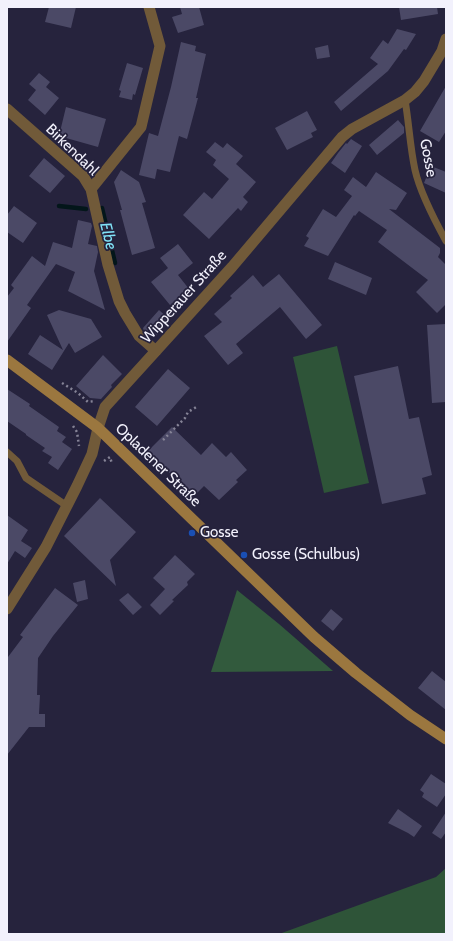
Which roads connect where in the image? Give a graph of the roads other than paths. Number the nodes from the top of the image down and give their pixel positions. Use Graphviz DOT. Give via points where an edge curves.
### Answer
graph roads {
  1 [pos="148,7"];
  2 [pos="446,39"];
  3 [pos="444,51"];
  4 [pos="405,100"];
  5 [pos="7,108"];
  6 [pos="91,189"];
  7 [pos="446,241"];
  8 [pos="156,351"];
  9 [pos="7,360"];
  10 [pos="98,428"];
  11 [pos="7,452"];
  12 [pos="67,506"];
  13 [pos="7,609"];
  14 [pos="446,739"];
  1 -- 6 [label="street" via="160,46 141,127"];
  2 -- 3 [label="street, Wipperauer Straße"];
  3 -- 4 [label="street, Wipperauer Straße" via="419,87"];
  4 -- 7 [label="lane, Gosse" via="416,171 437,226"];
  4 -- 8 [label="street, Wipperauer Straße" via="342,137 232,267"];
  5 -- 6 [label="street, Birkendahl" via="83,176"];
  6 -- 8 [label="street, Birkendahl" via="119,301 139,336"];
  8 -- 10 [label="street, Wipperauer Straße" via="105,408"];
  9 -- 10 [label="main road, Opladener Straße"];
  10 -- 12 [label="street, Wipperauer Straße" via="92,454"];
  10 -- 14 [label="main road, Opladener Straße" via="314,637 410,715"];
  11 -- 12 [label="lane" via="18,461 26,478"];
  12 -- 13 [label="street, Wipperauer Straße" via="46,547"];
}
